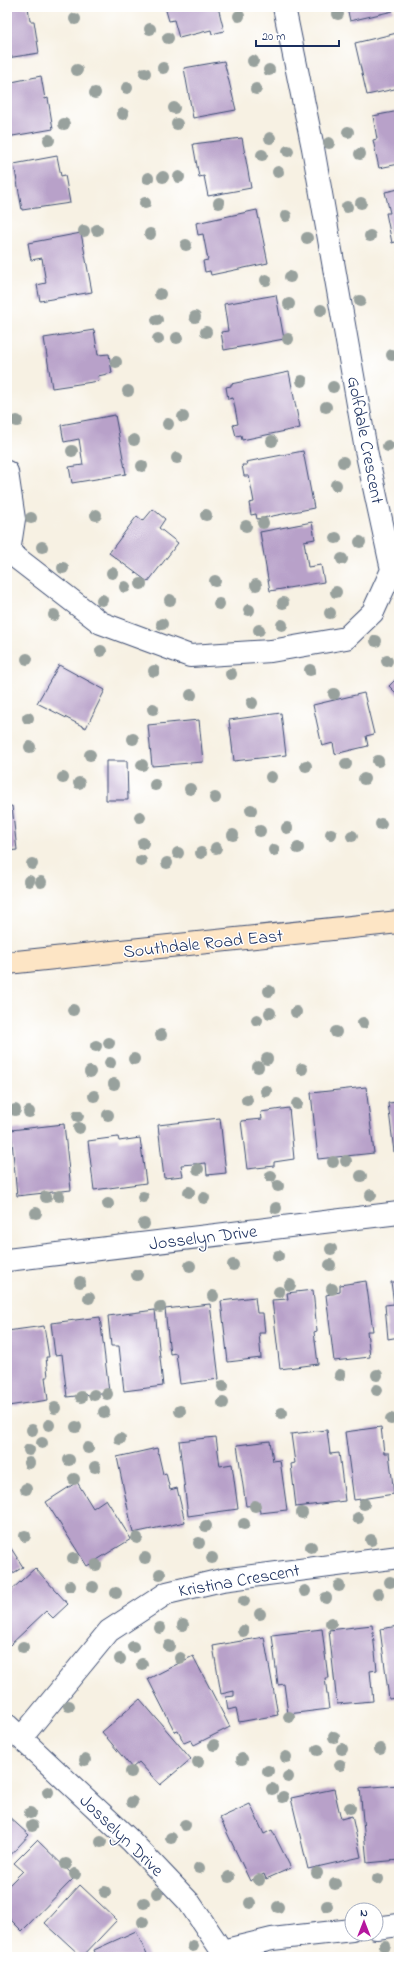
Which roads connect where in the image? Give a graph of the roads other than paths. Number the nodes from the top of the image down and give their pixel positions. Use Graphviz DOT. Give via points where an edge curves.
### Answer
graph roads {
  1 [pos="284,7"];
  2 [pos="7,472"];
  3 [pos="8,552"];
  4 [pos="399,922"];
  5 [pos="7,963"];
  6 [pos="399,1213"];
  7 [pos="7,1260"];
  8 [pos="399,1557"];
  9 [pos="14,1732"];
  10 [pos="399,1925"];
  11 [pos="384,1927"];
  12 [pos="344,1931"];
  13 [pos="223,1954"];
  1 -- 3 [label="street, Golfdale Crescent" via="313,148 366,450 392,570 373,612 346,638 271,651 190,656 101,623"];
  2 -- 3 [label="street" via="14,519"];
  4 -- 5 [label="main road, Southdale Road East"];
  6 -- 7 [label="street, Josselyn Drive"];
  8 -- 9 [label="street, Kristina Crescent" via="222,1580 167,1593 109,1631"];
  9 -- 13 [label="street, Josselyn Drive" via="131,1840 189,1902"];
  10 -- 11 [label="street"];
  12 -- 13 [label="street" via="272,1939"];
}
